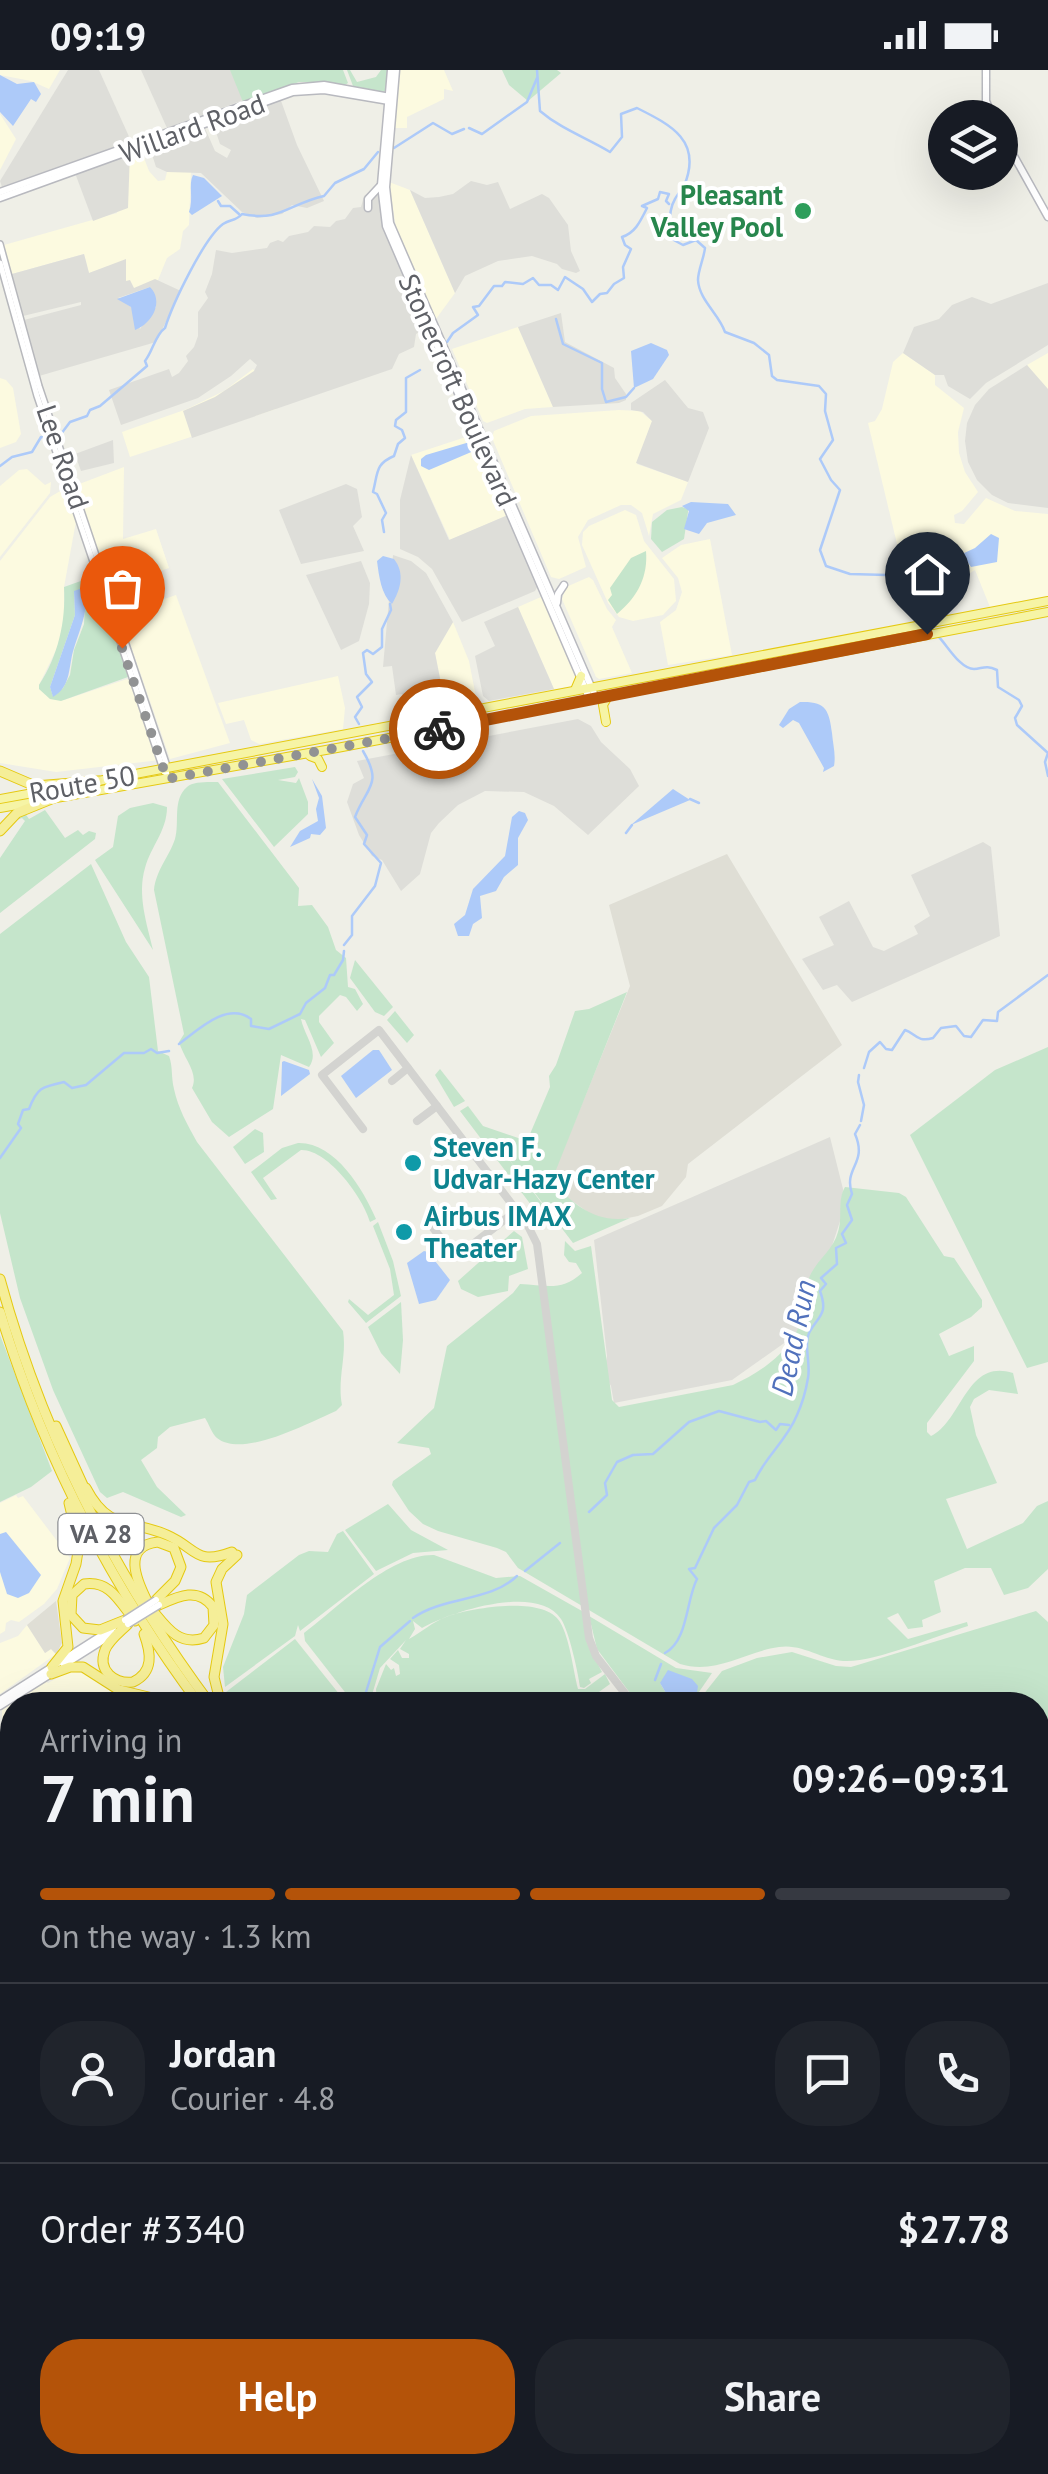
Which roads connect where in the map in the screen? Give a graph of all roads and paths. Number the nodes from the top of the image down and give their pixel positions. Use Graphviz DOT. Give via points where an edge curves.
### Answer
graph roads {
  1 [pos="394,70"];
  2 [pos="986,70"];
  3 [pos="391,99"];
  4 [pos="986,100"];
  5 [pos="1018,163"];
  6 [pos="381,185"];
  7 [pos="0,195"];
  8 [pos="368,208"];
  9 [pos="1048,217"];
  10 [pos="0,244"];
  11 [pos="0,263"];
  12 [pos="564,586"];
  13 [pos="1048,601"];
  14 [pos="557,605"];
  15 [pos="1048,612"];
  16 [pos="944,626"];
  17 [pos="926,630"];
  18 [pos="120,635"];
  19 [pos="581,676"];
  20 [pos="572,692"];
  21 [pos="592,694"];
  22 [pos="612,696"];
  23 [pos="606,722"];
  24 [pos="300,754"];
  25 [pos="322,767"];
  26 [pos="0,771"];
  27 [pos="165,773"];
  28 [pos="98,781"];
  29 [pos="54,798"];
  30 [pos="0,804"];
  31 [pos="0,831"];
  32 [pos="0,1278"];
  33 [pos="0,1312"];
  34 [pos="20,1346"];
  35 [pos="24,1384"];
  36 [pos="80,1477"];
  37 [pos="69,1503"];
  38 [pos="154,1604"];
  39 [pos="124,1626"];
  40 [pos="144,1634"];
  41 [pos="51,1671"];
  42 [pos="18,1692"];
  43 [pos="127,1692"];
  44 [pos="186,1692"];
  45 [pos="188,1692"];
  46 [pos="206,1692"];
  47 [pos="208,1692"];
  48 [pos="215,1692"];
  1 -- 3 [label="main road, Stonecroft Boulevard"];
  2 -- 4 [label="main road"];
  3 -- 6 [label="main road, Stonecroft Boulevard"];
  3 -- 7 [label="main road, Willard Road" via="324,85 292,88"];
  3 -- 14 [label="main road, Stonecroft Boulevard" via="390,223"];
  5 -- 9 [label="main road"];
  6 -- 8 [label="main road"];
  6 -- 19 [label="main road, Stonecroft Boulevard" via="388,231"];
  10 -- 18 [label="street, Lee Road"];
  11 -- 18 [label="street, Lee Road" via="31,376"];
  12 -- 14 [label="main road"];
  13 -- 16 [label="highway, Route 50"];
  14 -- 21 [label="main road, Stonecroft Boulevard"];
  15 -- 16 [label="highway, Route 50"];
  16 -- 17 [label="highway, Route 50"];
  17 -- 21 [label="highway, Route 50"];
  17 -- 22 [label="highway, Route 50"];
  18 -- 27 [label="street, Lee Road"];
  19 -- 20 [label="highway"];
  19 -- 21 [label="main road, Stonecroft Boulevard"];
  20 -- 21 [label="highway, Route 50"];
  20 -- 27 [label="highway, Route 50"];
  21 -- 22 [label="highway, Route 50"];
  21 -- 24 [label="highway, Route 50"];
  22 -- 23 [label="highway" via="603,705"];
  24 -- 25 [label="highway" via="314,756"];
  24 -- 27 [label="highway, Route 50"];
  26 -- 28 [label="highway" via="35,786"];
  27 -- 28 [label="highway, Route 50"];
  27 -- 29 [label="highway, Route 50"];
  27 -- 30 [label="highway"];
  28 -- 30 [label="highway, Route 50"];
  29 -- 30 [label="highway, Route 50"];
  29 -- 31 [label="highway" via="26,807"];
  32 -- 34 [label="highway, VA 28"];
  33 -- 35 [label="highway, VA 28"];
  34 -- 36 [label="highway"];
  34 -- 46 [label="highway, VA 28" via="99,1531 148,1614"];
  35 -- 37 [label="highway"];
  35 -- 45 [label="highway, VA 28" via="94,1539"];
  36 -- 38 [label="highway" via="110,1540"];
  36 -- 48 [label="highway" via="114,1520 167,1535 205,1558 235,1553 217,1580 223,1624"];
  37 -- 39 [label="highway"];
  37 -- 41 [label="highway" via="78,1554 63,1597 68,1646"];
  38 -- 38 [label="highway" via="135,1576 135,1559 142,1547 158,1542 175,1550 181,1567"];
  38 -- 38 [label="highway" via="201,1596 213,1608 214,1626 202,1640 184,1640 169,1630"];
  38 -- 39 [label="main road, bridge"];
  38 -- 47 [label="highway"];
  39 -- 39 [label="highway" via="86,1629 72,1617 71,1598 82,1585 100,1584 112,1592"];
  39 -- 40 [label="highway"];
  39 -- 40 [label="highway" via="103,1662 124,1683 148,1668"];
  39 -- 41 [label="main road"];
  40 -- 44 [label="highway"];
  41 -- 42 [label="main road"];
  41 -- 43 [label="highway" via="83,1667"];
}
